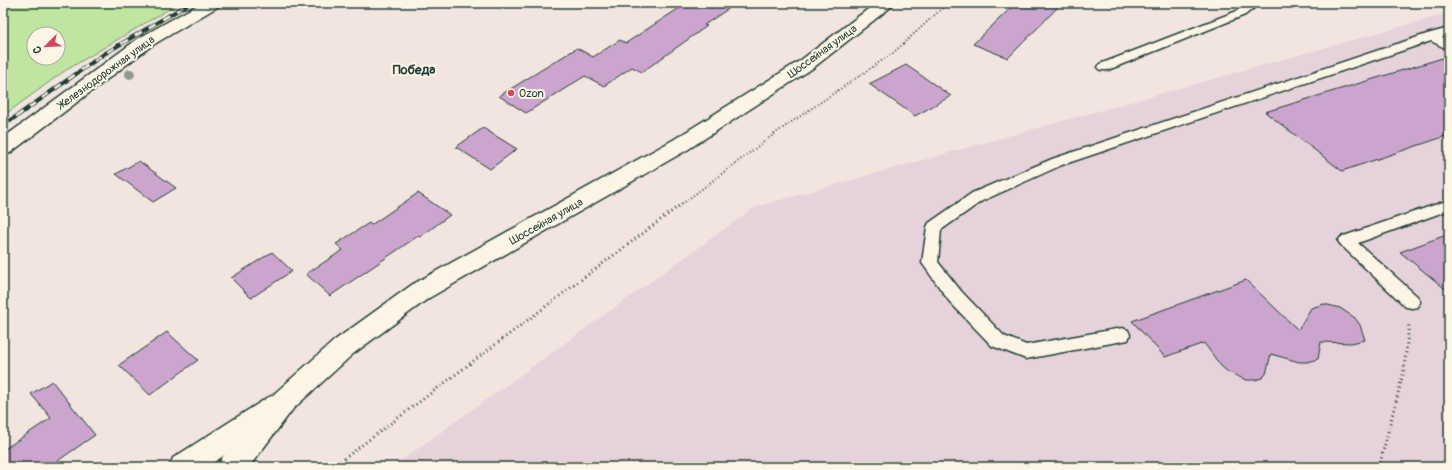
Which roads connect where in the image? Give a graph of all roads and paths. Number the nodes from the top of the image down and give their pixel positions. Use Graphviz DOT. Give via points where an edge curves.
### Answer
graph roads {
  1 [pos="213,3"];
  2 [pos="886,3"];
  3 [pos="948,3"];
  4 [pos="1254,3"];
  5 [pos="1449,30"];
  6 [pos="1431,36"];
  7 [pos="1449,46"];
  8 [pos="1104,67"];
  9 [pos="3,148"];
  10 [pos="1449,205"];
  11 [pos="1412,302"];
  12 [pos="1122,335"];
  13 [pos="284,401"];
  14 [pos="183,467"];
  15 [pos="232,467"];
  16 [pos="333,467"];
  17 [pos="1378,467"];
  1 -- 9 [label="street, Железнодорожная улица" via="145,42"];
  2 -- 13 [label="street, Шоссейная улица" via="807,64 680,145 421,291 344,347"];
  3 -- 16 [label="path" via="893,53 778,132"];
  4 -- 8 [label="lane" via="1242,13"];
  5 -- 6 [label="lane"];
  6 -- 7 [label="lane"];
  6 -- 12 [label="lane" via="1058,162 977,197 934,227 930,263 955,296 998,341 1026,352"];
  10 -- 11 [label="lane" via="1346,241"];
  11 -- 17 [label="path" via="1404,370"];
  13 -- 14 [label="street"];
  13 -- 15 [label="street, Шоссейная улица"];
}
